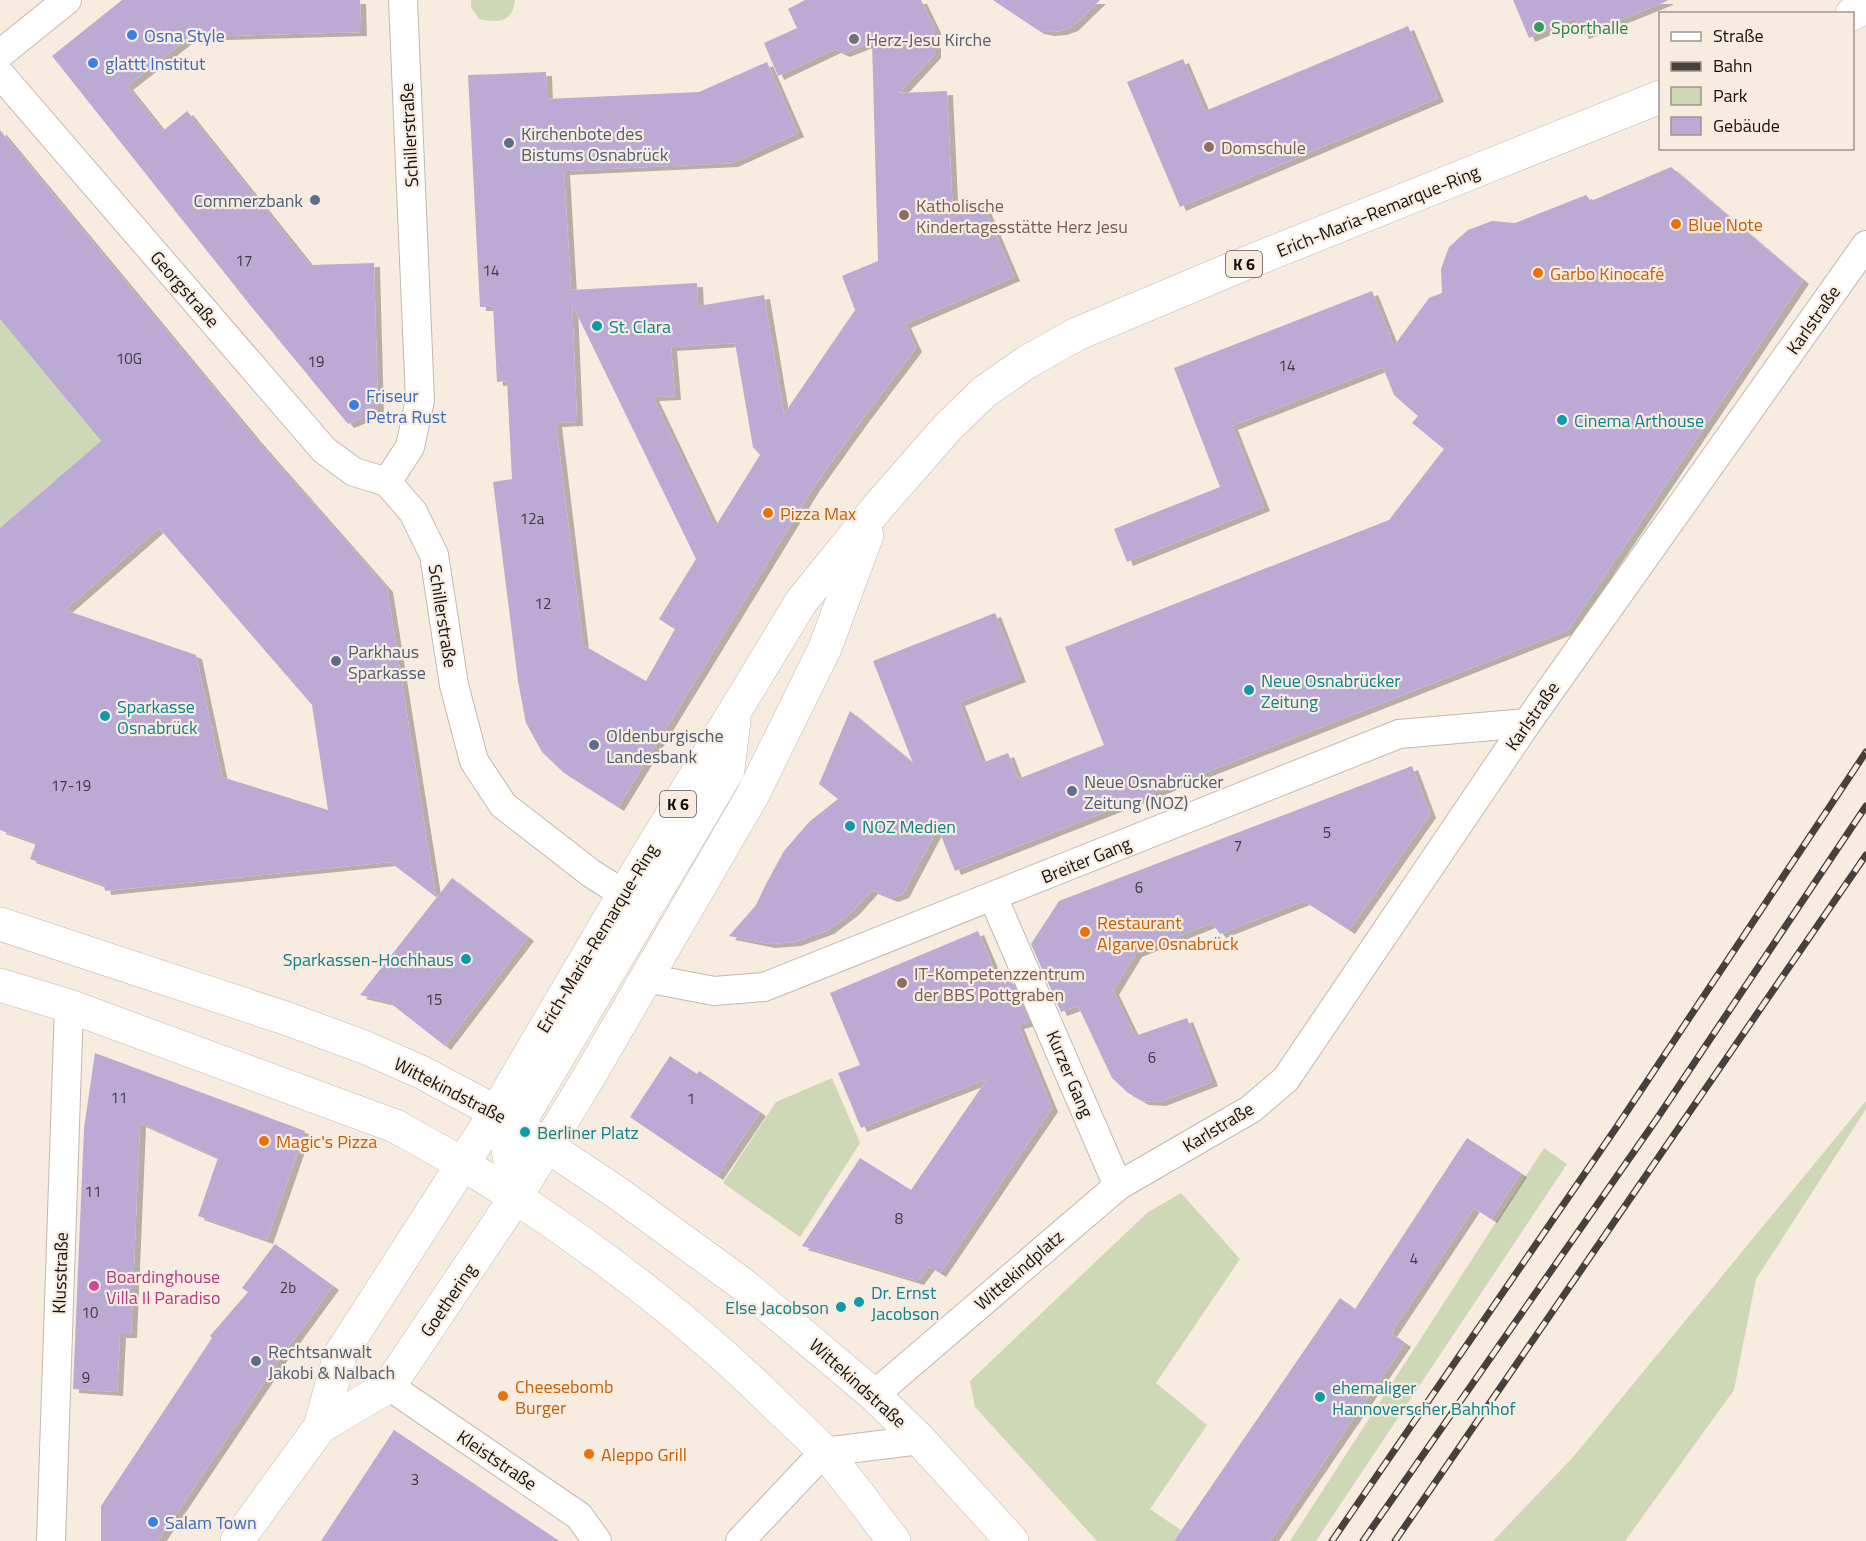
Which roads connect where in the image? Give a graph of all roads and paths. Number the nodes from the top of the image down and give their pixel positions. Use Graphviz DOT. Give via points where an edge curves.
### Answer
graph roads {
  1 [pos="67,0"];
  2 [pos="403,0"];
  3 [pos="0,54"];
  4 [pos="0,74"];
  5 [pos="1659,97"];
  6 [pos="1866,245"];
  7 [pos="387,482"];
  8 [pos="877,508"];
  9 [pos="736,706"];
  10 [pos="1527,723"];
  11 [pos="624,894"];
  12 [pos="993,897"];
  13 [pos="0,924"];
  14 [pos="646,978"];
  15 [pos="0,985"];
  16 [pos="69,1006"];
  17 [pos="507,1119"];
  18 [pos="547,1144"];
  19 [pos="1170,1155"];
  20 [pos="463,1164"];
  21 [pos="1118,1186"];
  22 [pos="516,1197"];
  23 [pos="389,1386"];
  24 [pos="874,1395"];
  25 [pos="320,1427"];
  26 [pos="920,1440"];
  27 [pos="824,1452"];
  28 [pos="51,1541"];
  29 [pos="237,1541"];
  30 [pos="597,1541"];
  31 [pos="740,1541"];
  32 [pos="894,1541"];
  33 [pos="1012,1541"];
  1 -- 3 [label="street"];
  2 -- 7 [label="street, Schillerstraße" via="420,400 410,447"];
  4 -- 7 [label="street, Georgstraße" via="324,450 354,472"];
  5 -- 8 [label="main road, Erich-Maria-Remarque-Ring / K 6" via="1077,334 984,392"];
  6 -- 10 [label="street, Karlstraße"];
  7 -- 11 [label="street, Schillerstraße" via="413,512 434,555 454,686 474,761 503,805"];
  8 -- 9 [label="main road, Erich-Maria-Remarque-Ring / K 6" via="801,602"];
  8 -- 14 [label="main road, Erich-Maria-Remarque-Ring / K 6" via="825,648 757,786"];
  9 -- 11 [label="main road, Erich-Maria-Remarque-Ring / K 6"];
  9 -- 17 [label="main road" via="728,770"];
  10 -- 12 [label="street, Breiter Gang" via="1399,734"];
  10 -- 19 [label="street, Karlstraße" via="1286,1079 1251,1109"];
  11 -- 17 [label="main road, Erich-Maria-Remarque-Ring / K 6"];
  12 -- 14 [label="street, Breiter Gang" via="764,987 714,991"];
  12 -- 21 [label="street, Kurzer Gang"];
  13 -- 17 [label="main road, Wittekindstraße" via="264,1010 364,1047 421,1072"];
  14 -- 18 [label="main road, Erich-Maria-Remarque-Ring / K 6"];
  15 -- 16 [label="main road"];
  16 -- 20 [label="main road" via="395,1126"];
  16 -- 28 [label="street, Klusstraße"];
  17 -- 18 [label="main road, Wittekindstraße"];
  17 -- 20 [label="main road, Erich-Maria-Remarque-Ring / K 6"];
  17 -- 22 [label="main road"];
  18 -- 22 [label="main road, Goethering"];
  18 -- 24 [label="main road, Wittekindstraße" via="741,1283"];
  19 -- 21 [label="street, Wittekindplatz"];
  20 -- 22 [label="main road"];
  20 -- 25 [label="main road, Goethering" via="339,1355"];
  21 -- 24 [label="street, Wittekindplatz"];
  22 -- 23 [label="main road, Goethering"];
  22 -- 27 [label="main road" via="665,1306 742,1371"];
  23 -- 25 [label="main road, Goethering"];
  23 -- 30 [label="street, Kleiststraße" via="579,1516"];
  24 -- 26 [label="main road, Wittekindstraße"];
  25 -- 29 [label="main road, Goethering"];
  26 -- 27 [label="street, Wittekindstraße"];
  26 -- 33 [label="main road, Wittekindstraße"];
  27 -- 31 [label="street"];
  27 -- 32 [label="main road"];
}
